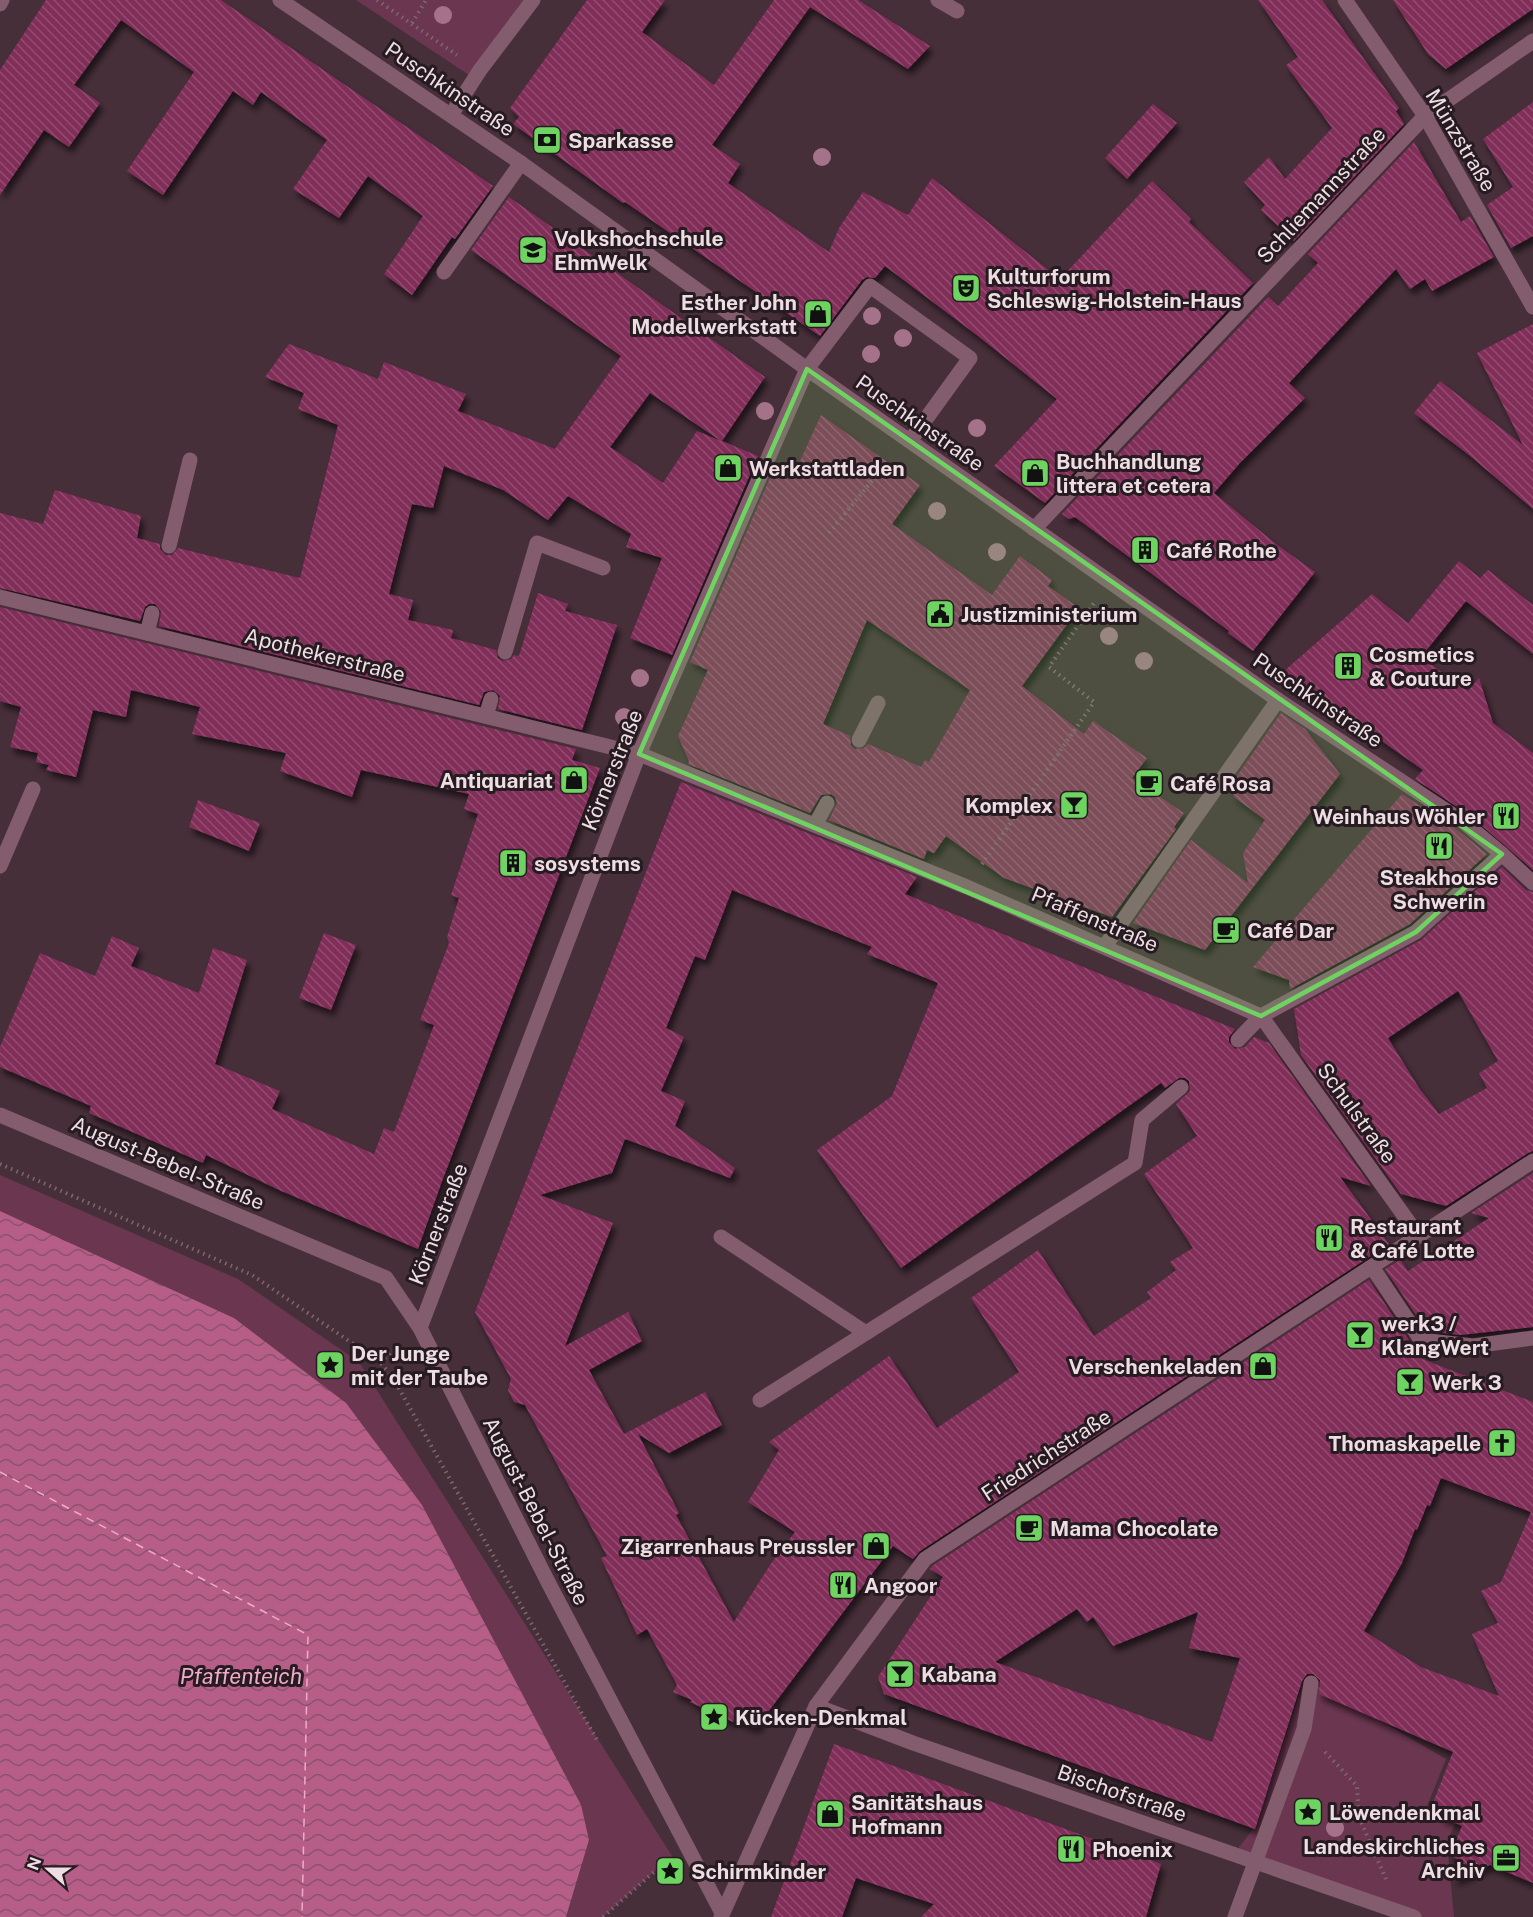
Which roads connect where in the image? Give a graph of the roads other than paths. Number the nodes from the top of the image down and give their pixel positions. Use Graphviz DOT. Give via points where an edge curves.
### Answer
graph roads {
  1 [pos="3,0"];
  2 [pos="280,0"];
  3 [pos="533,0"];
  4 [pos="938,0"];
  5 [pos="1345,0"];
  6 [pos="0,4"];
  7 [pos="957,11"];
  8 [pos="1533,41"];
  9 [pos="451,115"];
  10 [pos="1425,116"];
  11 [pos="522,163"];
  12 [pos="444,272"];
  13 [pos="1533,307"];
  14 [pos="807,369"];
  15 [pos="908,439"];
  16 [pos="190,460"];
  17 [pos="1034,529"];
  18 [pos="169,546"];
  19 [pos="603,568"];
  20 [pos="0,597"];
  21 [pos="152,613"];
  22 [pos="147,633"];
  23 [pos="505,652"];
  24 [pos="491,699"];
  25 [pos="1278,700"];
  26 [pos="878,703"];
  27 [pos="486,716"];
  28 [pos="859,740"];
  29 [pos="639,754"];
  30 [pos="33,789"];
  31 [pos="827,802"];
  32 [pos="814,825"];
  33 [pos="1502,854"];
  34 [pos="0,866"];
  35 [pos="1533,883"];
  36 [pos="1105,946"];
  37 [pos="1261,1016"];
  38 [pos="1238,1040"];
  39 [pos="1181,1087"];
  40 [pos="0,1114"];
  41 [pos="1533,1161"];
  42 [pos="1418,1235"];
  43 [pos="721,1237"];
  44 [pos="1372,1267"];
  45 [pos="420,1328"];
  46 [pos="866,1334"];
  47 [pos="1533,1338"];
  48 [pos="759,1400"];
  49 [pos="1311,1683"];
  50 [pos="816,1706"];
  51 [pos="1256,1862"];
  52 [pos="722,1915"];
  53 [pos="1235,1917"];
  54 [pos="1414,1917"];
  1 -- 6 [label="street"];
  2 -- 9 [label="street, Puschkinstraße"];
  3 -- 9 [label="street"];
  4 -- 7 [label="street"];
  5 -- 10 [label="street, Münzstraße"];
  8 -- 10 [label="street, Schliemannstraße"];
  9 -- 11 [label="street, Puschkinstraße"];
  10 -- 13 [label="street, Münzstraße"];
  10 -- 17 [label="street, Schliemannstraße"];
  11 -- 12 [label="street"];
  11 -- 14 [label="street, Puschkinstraße"];
  14 -- 15 [label="street, Puschkinstraße"];
  14 -- 15 [label="street, Körnerstraße" via="870,286 970,358"];
  14 -- 29 [label="street, Körnerstraße"];
  15 -- 17 [label="street, Puschkinstraße"];
  16 -- 18 [label="street"];
  17 -- 25 [label="street, Puschkinstraße"];
  19 -- 23 [label="street" via="537,543"];
  20 -- 22 [label="street, Apothekerstraße"];
  21 -- 22 [label="street"];
  22 -- 27 [label="street, Apothekerstraße"];
  24 -- 27 [label="street"];
  25 -- 33 [label="street, Puschkinstraße" via="1465,823"];
  25 -- 36 [label="street"];
  26 -- 28 [label="street"];
  27 -- 29 [label="street, Apothekerstraße"];
  29 -- 32 [label="street, Pfaffenstraße"];
  29 -- 45 [label="street, Körnerstraße"];
  30 -- 34 [label="street"];
  31 -- 32 [label="street"];
  32 -- 36 [label="street, Pfaffenstraße"];
  33 -- 35 [label="street, Puschkinstraße"];
  33 -- 37 [label="street" via="1416,932"];
  36 -- 37 [label="street, Pfaffenstraße"];
  37 -- 38 [label="street"];
  37 -- 42 [label="street, Schulstraße"];
  39 -- 46 [label="street" via="1142,1120 1136,1163"];
  40 -- 45 [label="street, August-Bebel-Straße" via="386,1278"];
  41 -- 42 [label="street, Friedrichstraße"];
  42 -- 44 [label="street, Friedrichstraße"];
  43 -- 46 [label="street"];
  44 -- 47 [label="street" via="1421,1340 1473,1346"];
  44 -- 50 [label="street, Friedrichstraße" via="926,1559"];
  45 -- 52 [label="street, August-Bebel-Straße"];
  46 -- 48 [label="street"];
  49 -- 51 [label="street" via="1304,1729"];
  50 -- 51 [label="street, Bischofstraße"];
  50 -- 52 [label="street, Friedrichstraße"];
  51 -- 53 [label="street"];
  51 -- 54 [label="street, Bischofstraße"];
}
